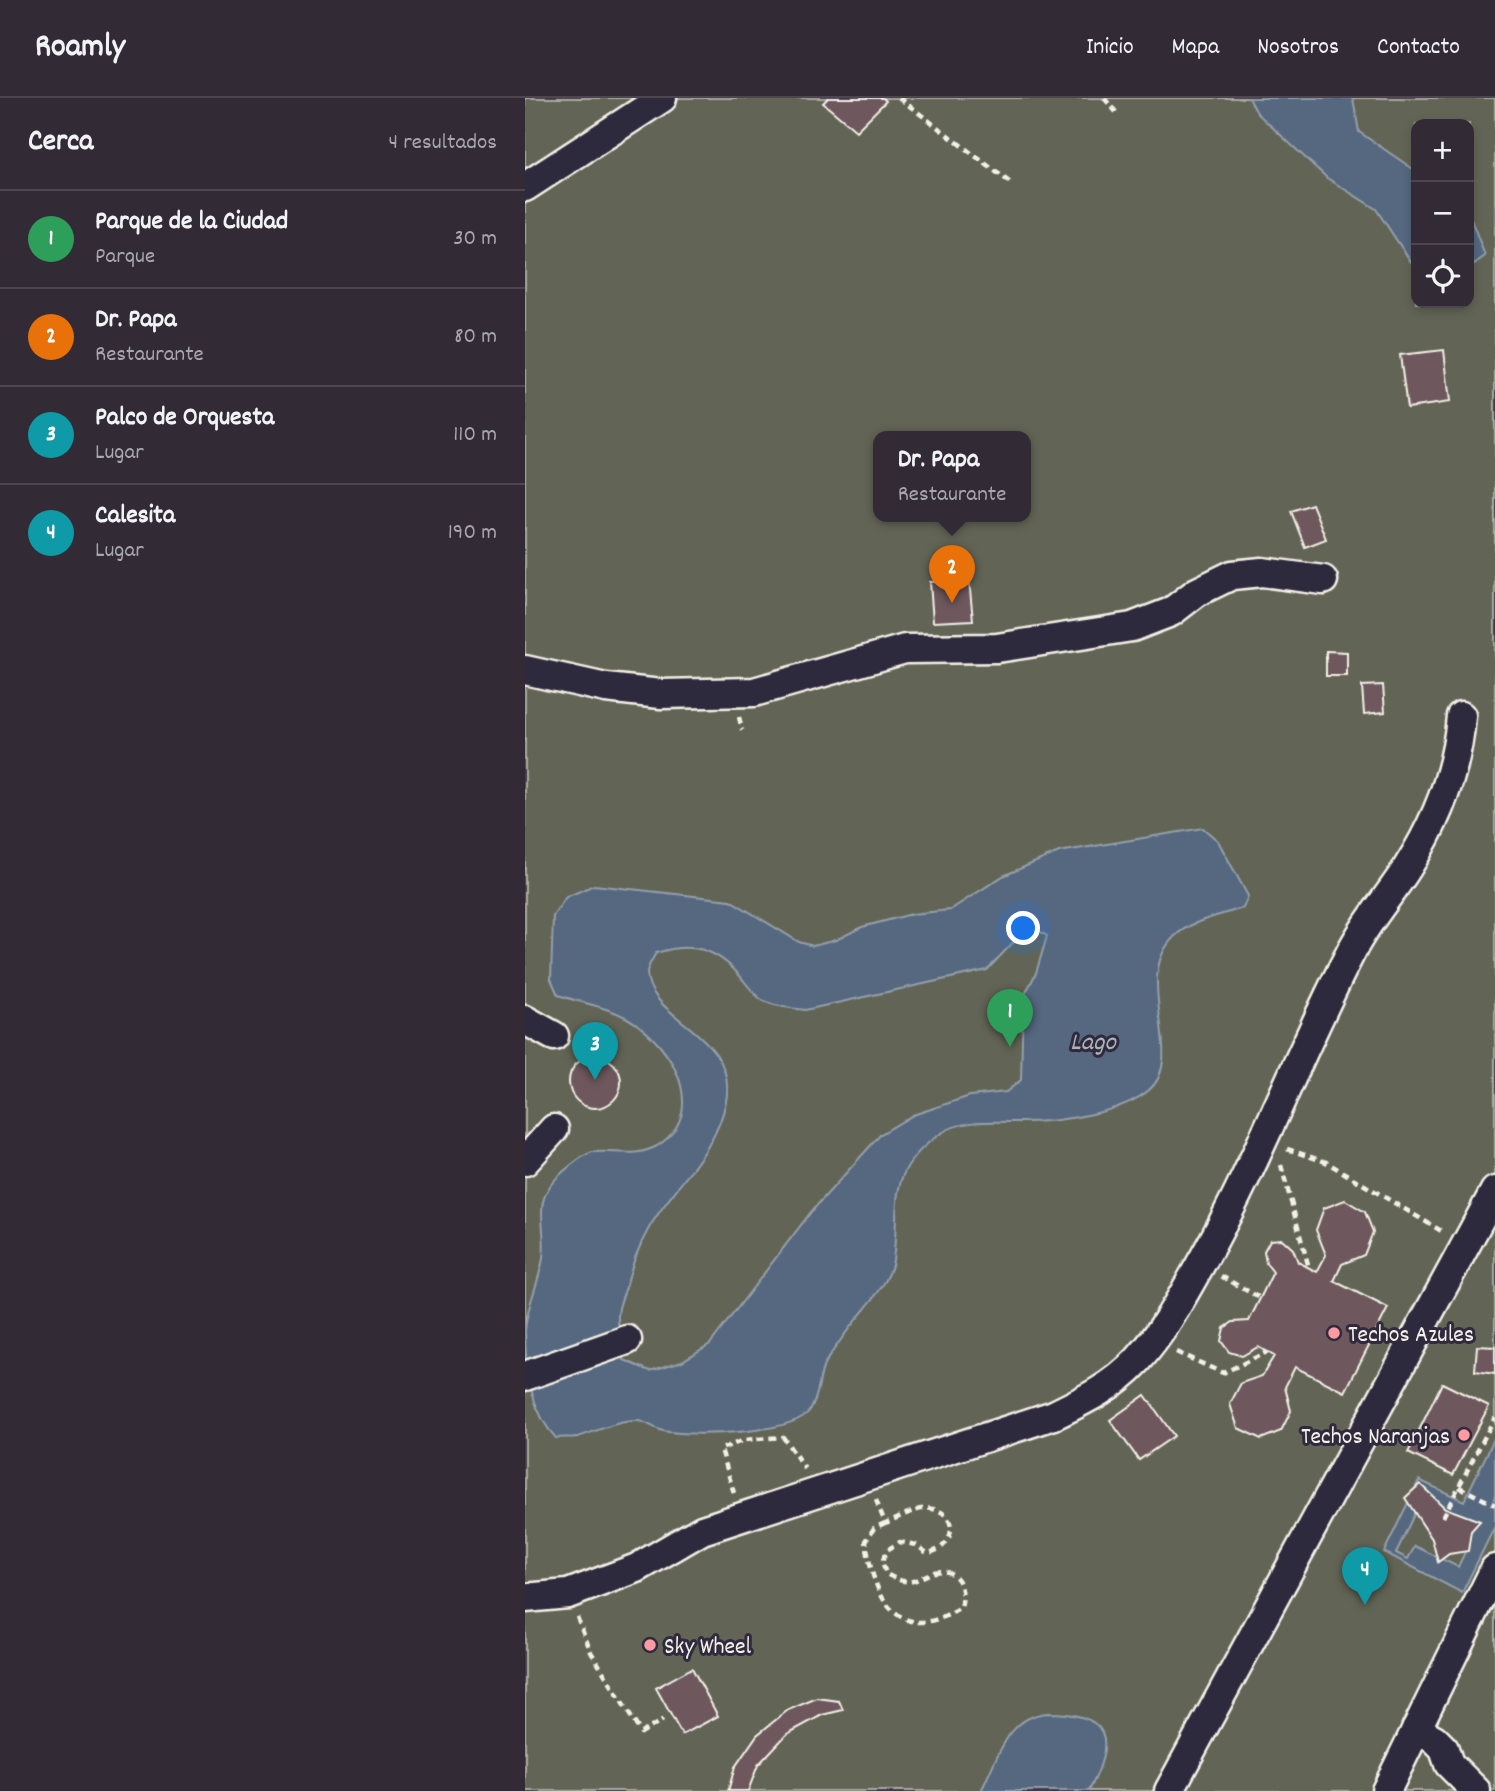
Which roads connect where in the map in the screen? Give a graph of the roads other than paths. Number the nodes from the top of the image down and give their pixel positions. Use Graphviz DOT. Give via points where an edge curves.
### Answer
graph roads {
  1 [pos="662,98"];
  2 [pos="525,187"];
  3 [pos="1323,580"];
  4 [pos="525,670"];
  5 [pos="1461,716"];
  6 [pos="525,1020"];
  7 [pos="554,1036"];
  8 [pos="554,1129"];
  9 [pos="525,1161"];
  10 [pos="1495,1191"];
  11 [pos="627,1340"];
  12 [pos="525,1376"];
  13 [pos="1491,1580"];
  14 [pos="529,1601"];
  15 [pos="1416,1729"];
  16 [pos="1169,1791"];
  17 [pos="1386,1791"];
  18 [pos="1476,1791"];
  1 -- 2 [label="street"];
  3 -- 4 [label="street" via="1262,572 1233,575 1197,592 1171,612 1132,627 997,648 905,649 754,692 661,694 606,688"];
  5 -- 14 [label="street" via="1446,794 1411,863 1354,947 1269,1142 1152,1342 1121,1376 1078,1404 1010,1431 702,1530 637,1567 568,1594"];
  6 -- 7 [label="street"];
  8 -- 9 [label="street"];
  10 -- 16 [label="street"];
  11 -- 12 [label="street"];
  13 -- 15 [label="street"];
  15 -- 17 [label="street"];
  15 -- 18 [label="street" via="1434,1738 1449,1764"];
}
